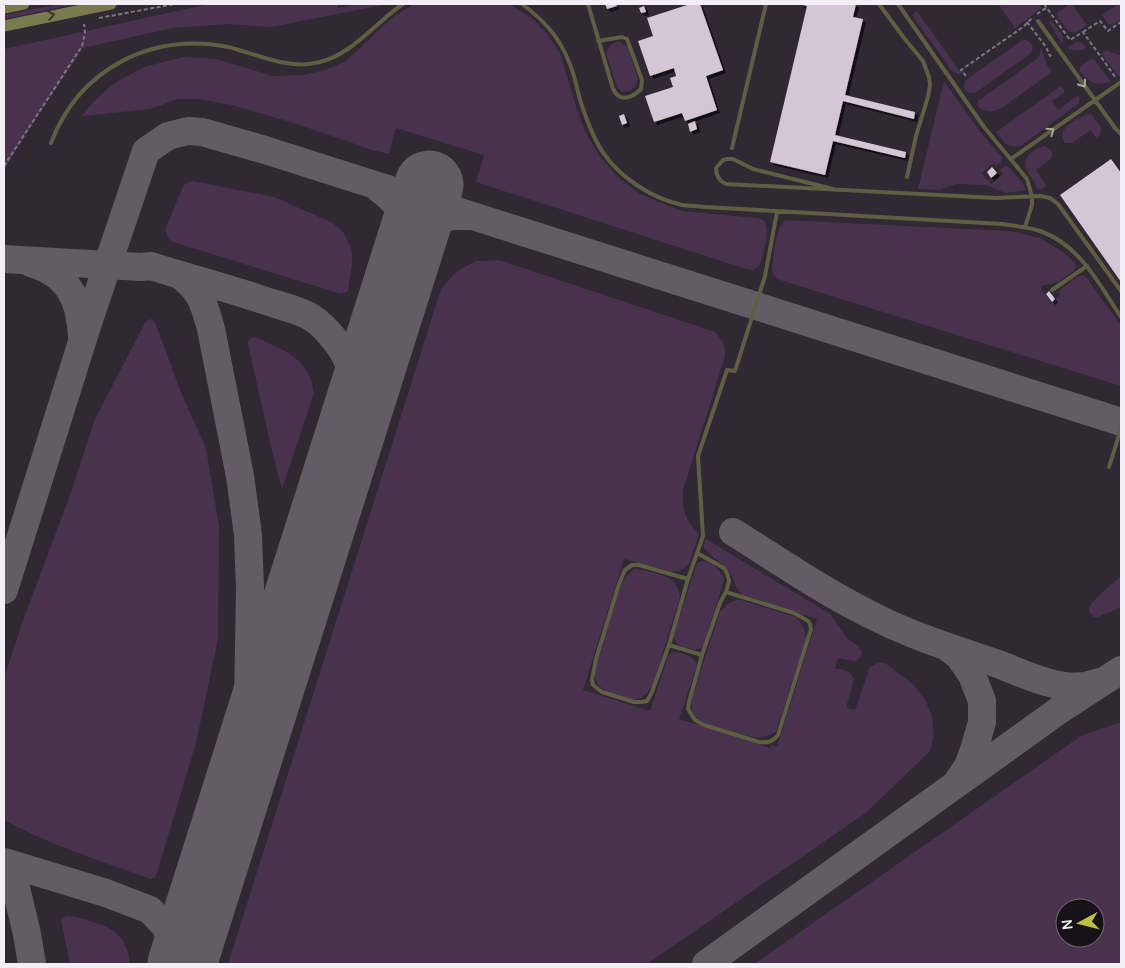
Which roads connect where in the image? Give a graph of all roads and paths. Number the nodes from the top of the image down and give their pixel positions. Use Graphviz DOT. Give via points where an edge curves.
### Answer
graph roads {
  1 [pos="24,4"];
  2 [pos="111,4"];
  3 [pos="403,4"];
  4 [pos="522,4"];
  5 [pos="588,4"];
  6 [pos="766,4"];
  7 [pos="879,4"];
  8 [pos="898,4"];
  9 [pos="1044,4"];
  10 [pos="4,8"];
  11 [pos="1046,8"];
  12 [pos="1038,20"];
  13 [pos="1121,22"];
  14 [pos="84,24"];
  15 [pos="4,26"];
  16 [pos="1083,32"];
  17 [pos="598,41"];
  18 [pos="966,76"];
  19 [pos="1120,82"];
  20 [pos="1095,100"];
  21 [pos="1121,134"];
  22 [pos="52,143"];
  23 [pos="732,148"];
  24 [pos="1011,159"];
  25 [pos="4,166"];
  26 [pos="907,178"];
  27 [pos="833,190"];
  28 [pos="1032,196"];
  29 [pos="777,212"];
  30 [pos="1024,227"];
  31 [pos="1086,266"];
  32 [pos="1052,290"];
  33 [pos="1121,291"];
  34 [pos="1121,317"];
  35 [pos="1121,428"];
  36 [pos="1109,467"];
  37 [pos="697,553"];
  38 [pos="688,579"];
  39 [pos="726,592"];
  40 [pos="669,645"];
  41 [pos="702,655"];
  1 -- 10 [label="main road"];
  15 -- 2 [label="main road, one-way"];
  3 -- 22 [label="lane" via="359,41 327,61 290,64 206,44 176,44 136,54 99,75 87,86 72,105"];
  4 -- 29 [label="lane" via="552,30 565,52 591,128 604,153 623,175 663,199 683,205"];
  5 -- 17 [label="lane"];
  6 -- 23 [label="lane"];
  7 -- 26 [label="lane" via="923,61 929,77 928,97"];
  8 -- 24 [label="lane" via="985,128"];
  9 -- 11 [label="path"];
  11 -- 16 [label="path" via="1070,40"];
  11 -- 18 [label="path" via="962,70"];
  12 -- 20 [label="lane, one-way"];
  13 -- 16 [label="path" via="1108,31 1100,21"];
  14 -- 25 [label="path" via="82,46"];
  16 -- 19 [label="path"];
  17 -- 17 [label="lane" via="628,39 642,80 637,93 629,97 616,96"];
  19 -- 20 [label="lane"];
  20 -- 21 [label="lane"];
  24 -- 20 [label="lane, one-way"];
  24 -- 28 [label="lane" via="1027,179"];
  27 -- 27 [label="lane" via="753,169 732,159 723,160 716,168 719,179 726,184"];
  27 -- 28 [label="lane" via="996,198"];
  28 -- 30 [label="lane"];
  28 -- 33 [label="lane" via="1045,196 1058,204"];
  29 -- 30 [label="lane"];
  29 -- 37 [label="lane" via="769,260 735,371 727,370 698,456 703,536"];
  30 -- 31 [label="lane" via="1042,232 1069,247"];
  31 -- 32 [label="lane"];
  31 -- 34 [label="lane"];
  35 -- 36 [label="lane"];
  37 -- 38 [label="lane"];
  37 -- 39 [label="lane" via="724,568 729,580"];
  38 -- 40 [label="lane"];
  38 -- 40 [label="lane" via="639,565 625,570 596,658 593,685 602,692 626,700 646,701"];
  39 -- 41 [label="lane"];
  39 -- 41 [label="lane" via="794,613 810,624 796,679 774,739 759,742 695,720 688,709"];
  40 -- 41 [label="lane"];
}
